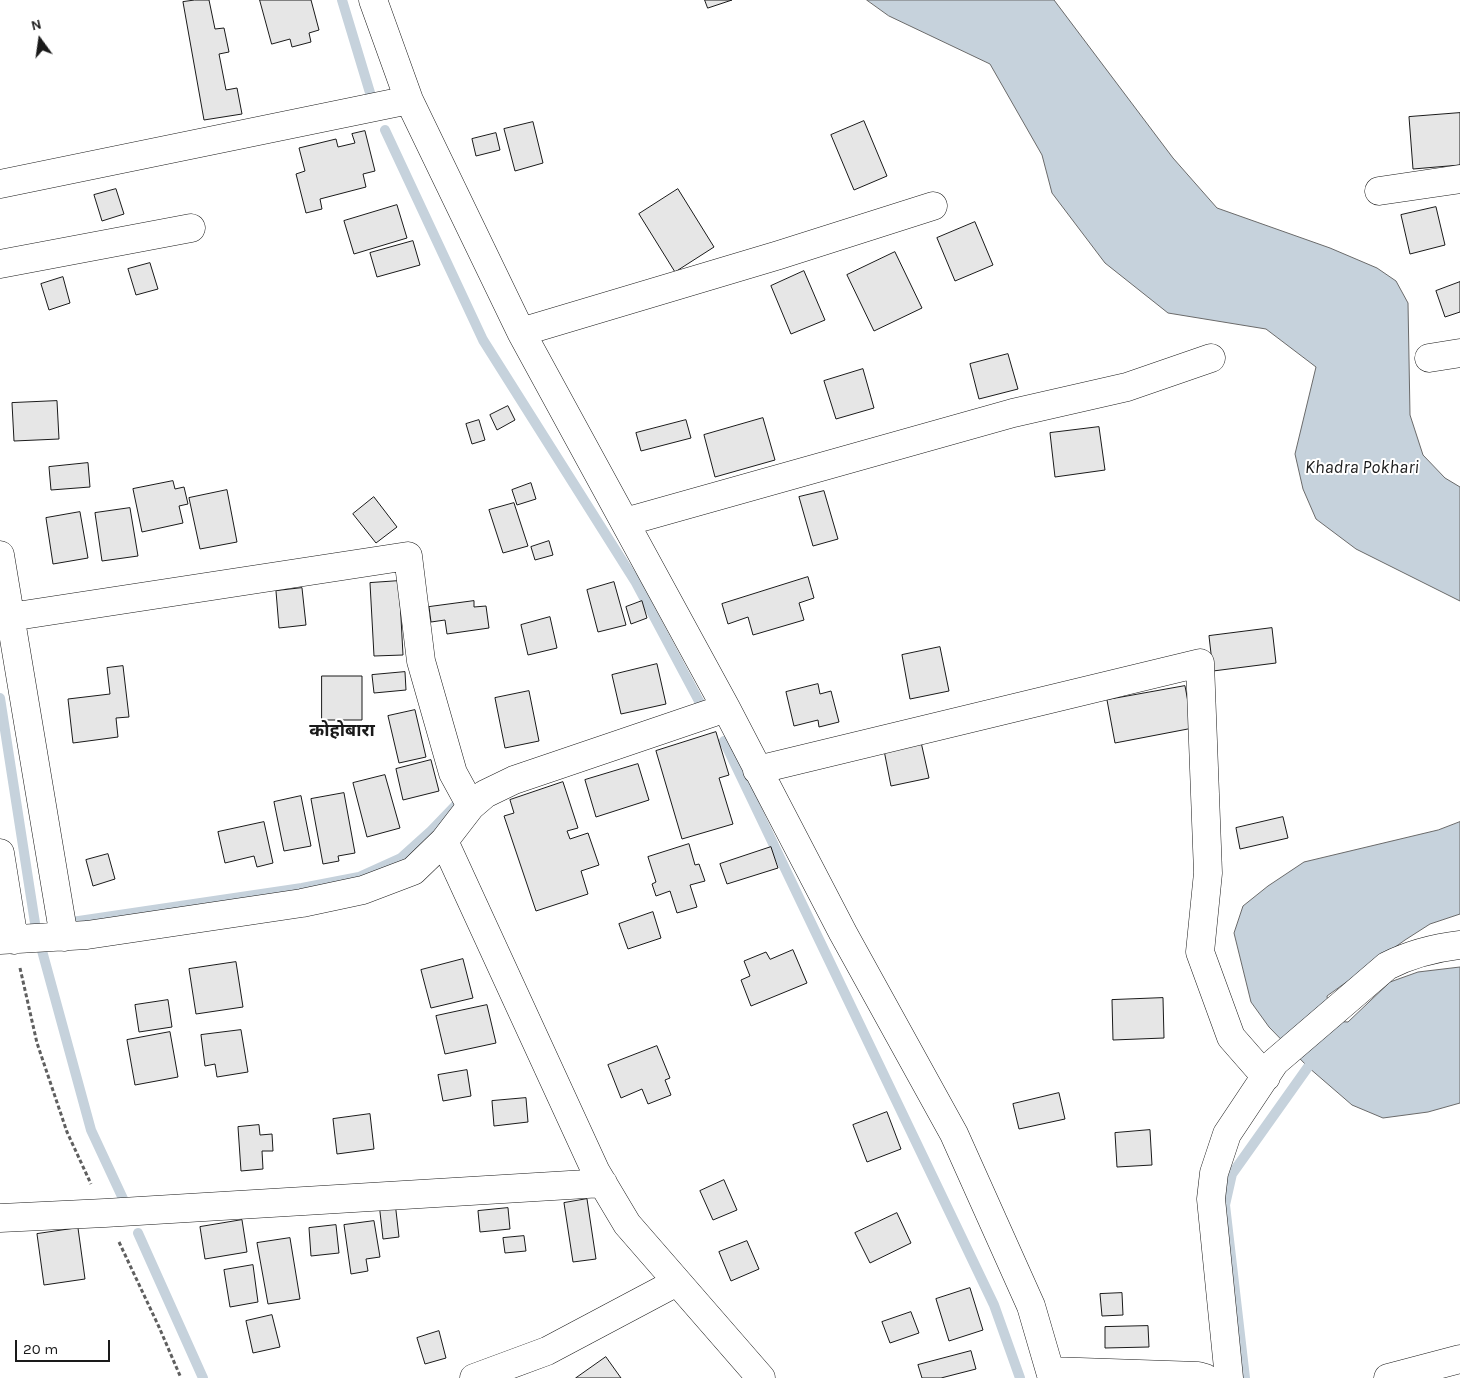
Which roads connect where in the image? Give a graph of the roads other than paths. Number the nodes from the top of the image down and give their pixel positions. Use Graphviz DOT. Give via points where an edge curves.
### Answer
graph roads {
  1 [pos="373,0"];
  2 [pos="409,100"];
  3 [pos="1460,180"];
  4 [pos="0,184"];
  5 [pos="1379,191"];
  6 [pos="933,206"];
  7 [pos="191,228"];
  8 [pos="0,264"];
  9 [pos="521,332"];
  10 [pos="1460,353"];
  11 [pos="1211,358"];
  12 [pos="1429,358"];
  13 [pos="625,522"];
  14 [pos="0,555"];
  15 [pos="10,617"];
  16 [pos="726,708"];
  17 [pos="758,770"];
  18 [pos="471,806"];
  19 [pos="444,842"];
  20 [pos="0,853"];
  21 [pos="64,937"];
  22 [pos="7,940"];
  23 [pos="1460,945"];
  24 [pos="1270,1070"];
  25 [pos="603,1183"];
  26 [pos="0,1218"];
  27 [pos="677,1282"];
  28 [pos="1460,1359"];
  29 [pos="1051,1374"];
  30 [pos="474,1378"];
  31 [pos="761,1378"];
  32 [pos="1205,1378"];
  33 [pos="1228,1378"];
  34 [pos="1388,1378"];
  1 -- 2 [label="street"];
  2 -- 4 [label="street"];
  2 -- 9 [label="street"];
  3 -- 5 [label="street"];
  6 -- 9 [label="street" via="779,256"];
  7 -- 8 [label="street"];
  9 -- 13 [label="street"];
  10 -- 12 [label="street"];
  11 -- 13 [label="street" via="1127,387 1013,413"];
  13 -- 16 [label="street"];
  14 -- 15 [label="street"];
  15 -- 18 [label="street" via="408,556 421,661 452,773"];
  15 -- 21 [label="street"];
  16 -- 17 [label="street"];
  16 -- 18 [label="street" via="514,780 485,794"];
  17 -- 24 [label="street" via="1200,663 1208,873 1200,952 1231,1037"];
  17 -- 29 [label="street" via="842,932 954,1134 1031,1306"];
  18 -- 19 [label="street"];
  19 -- 21 [label="street" via="413,871 363,890 302,903"];
  19 -- 25 [label="street"];
  20 -- 22 [label="street"];
  21 -- 22 [label="street"];
  23 -- 24 [label="street" via="1407,956 1387,966"];
  24 -- 33 [label="street" via="1227,1134 1214,1173 1211,1199"];
  25 -- 26 [label="street"];
  25 -- 27 [label="street" via="627,1224"];
  27 -- 30 [label="street" via="547,1351"];
  27 -- 31 [label="street"];
  28 -- 34 [label="street"];
  29 -- 32 [label="street"];
}
